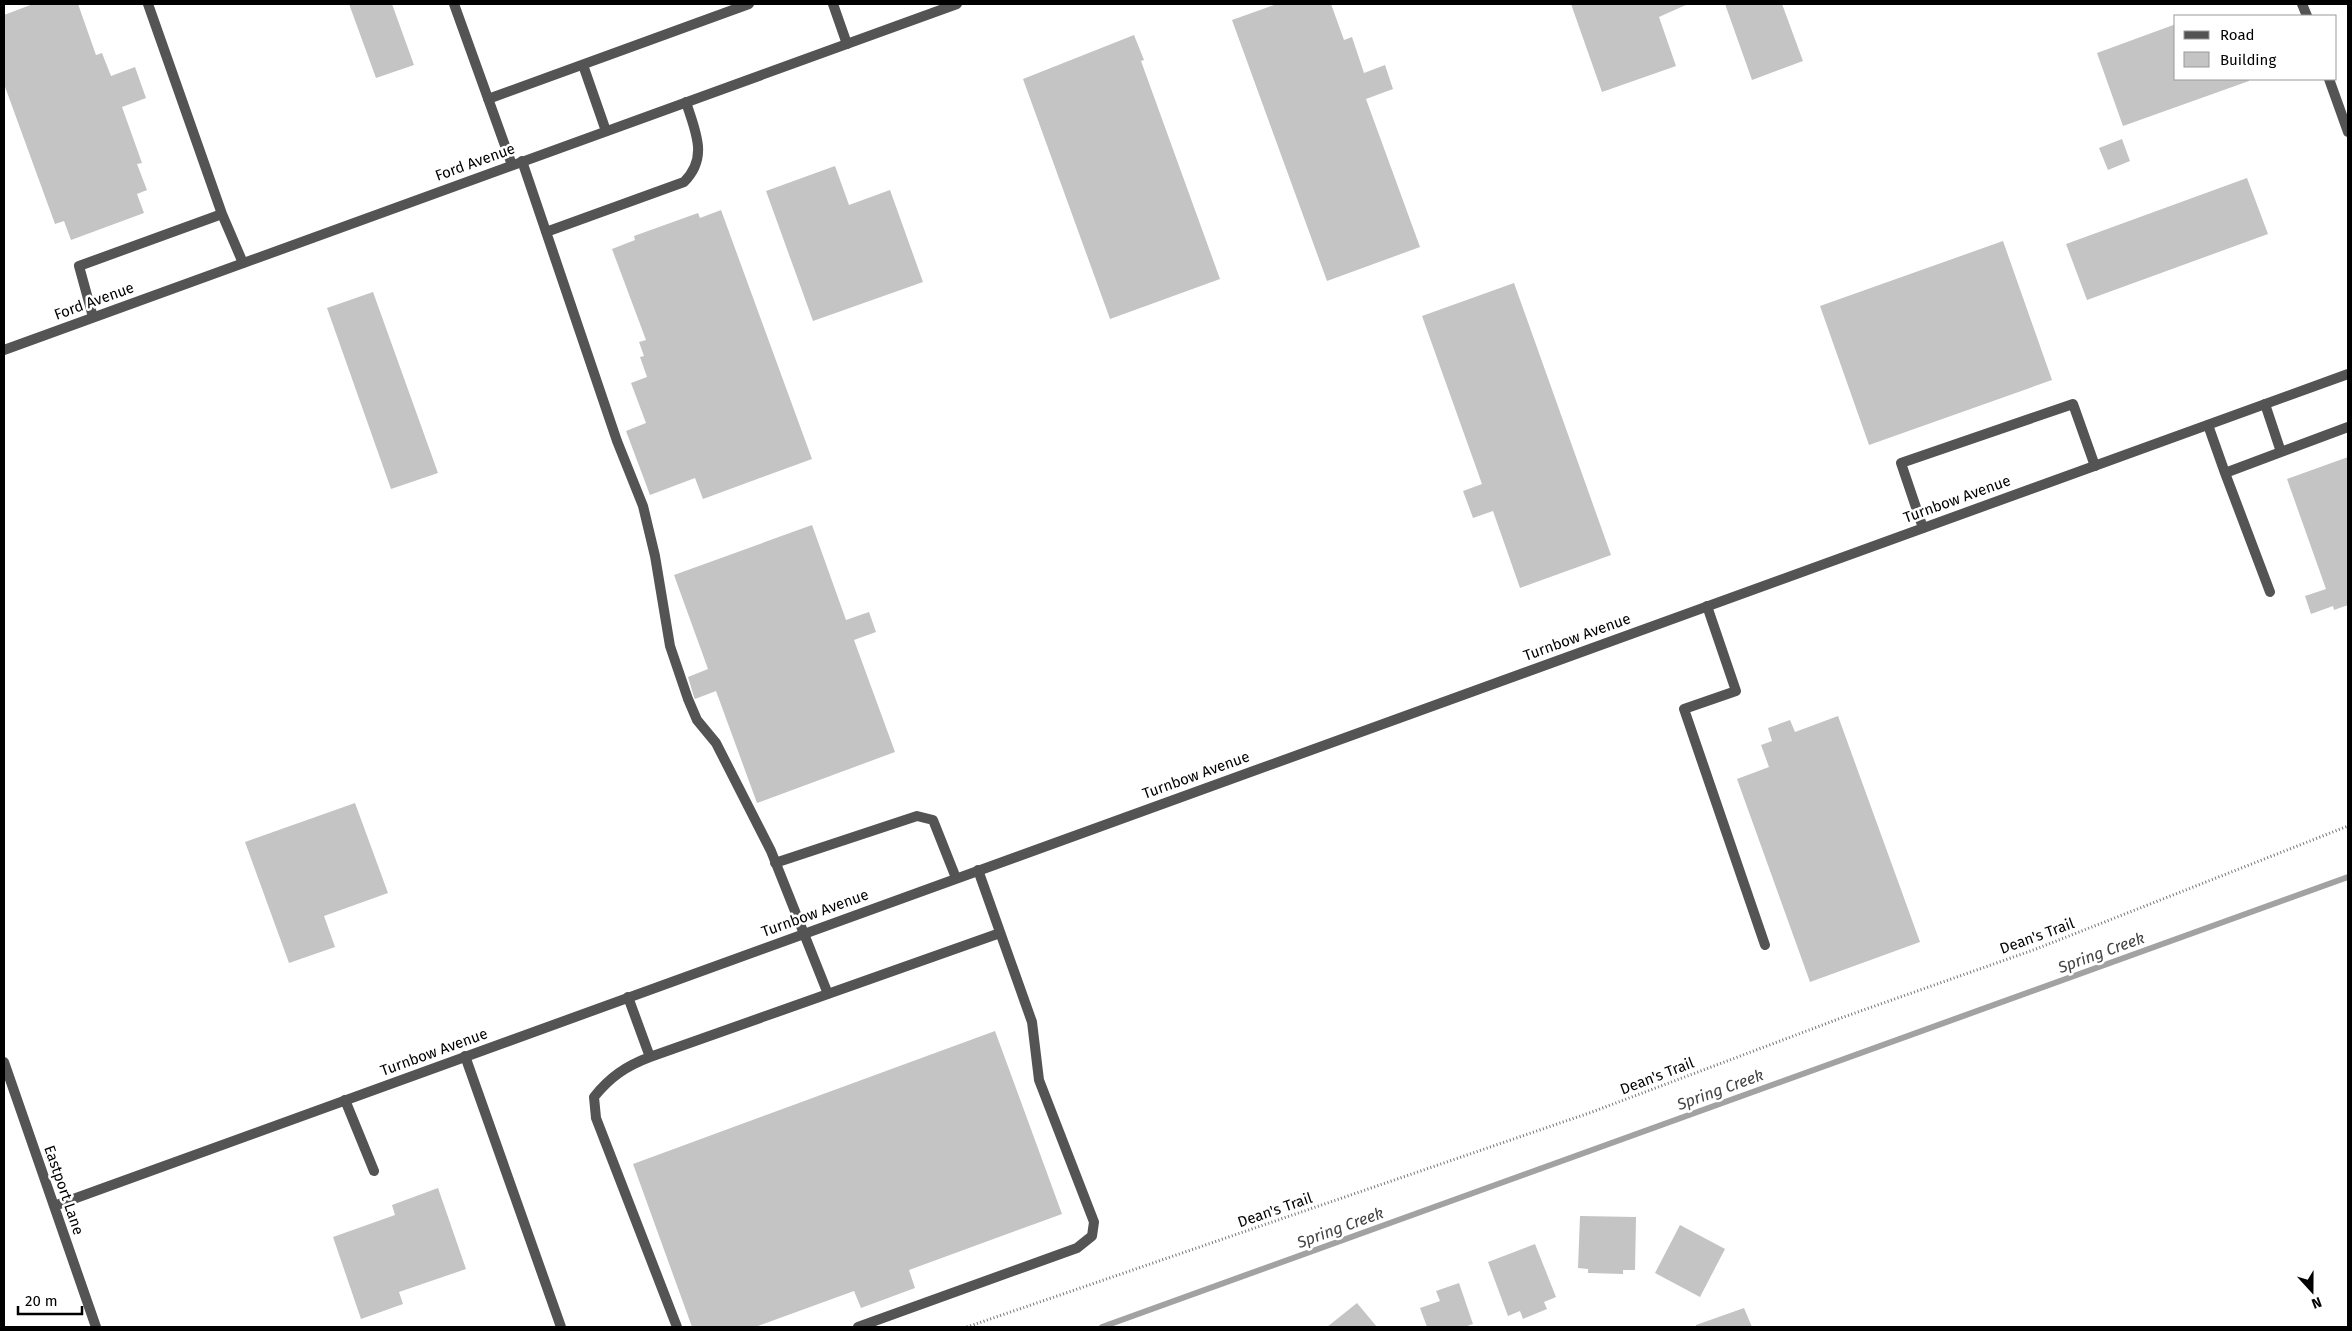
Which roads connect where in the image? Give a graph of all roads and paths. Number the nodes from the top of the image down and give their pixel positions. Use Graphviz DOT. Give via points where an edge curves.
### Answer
graph roads {
  1 [pos="148,4"];
  2 [pos="454,4"];
  3 [pos="749,4"];
  4 [pos="833,4"];
  5 [pos="957,4"];
  6 [pos="847,44"];
  7 [pos="583,65"];
  8 [pos="2329,80"];
  9 [pos="488,99"];
  10 [pos="686,102"];
  11 [pos="606,131"];
  12 [pos="2348,132"];
  13 [pos="522,161"];
  14 [pos="512,165"];
  15 [pos="222,214"];
  16 [pos="546,232"];
  17 [pos="243,263"];
  18 [pos="93,317"];
  19 [pos="4,350"];
  20 [pos="2348,374"];
  21 [pos="2265,404"];
  22 [pos="2208,425"];
  23 [pos="2348,427"];
  24 [pos="2281,452"];
  25 [pos="2094,466"];
  26 [pos="2225,473"];
  27 [pos="1923,528"];
  28 [pos="2270,592"];
  29 [pos="1707,606"];
  30 [pos="2348,826"];
  31 [pos="775,863"];
  32 [pos="978,870"];
  33 [pos="956,878"];
  34 [pos="805,933"];
  35 [pos="1000,933"];
  36 [pos="1765,945"];
  37 [pos="828,994"];
  38 [pos="628,997"];
  39 [pos="465,1056"];
  40 [pos="650,1057"];
  41 [pos="4,1062"];
  42 [pos="345,1100"];
  43 [pos="374,1171"];
  44 [pos="54,1206"];
  45 [pos="96,1327"];
  46 [pos="561,1327"];
  47 [pos="676,1327"];
  48 [pos="858,1327"];
  49 [pos="967,1327"];
  1 -- 15 [label="street"];
  2 -- 9 [label="street"];
  3 -- 7 [label="street"];
  4 -- 6 [label="street"];
  5 -- 6 [label="street, Ford Avenue"];
  6 -- 10 [label="street, Ford Avenue"];
  7 -- 9 [label="street"];
  7 -- 11 [label="street"];
  8 -- 12 [label="street"];
  9 -- 14 [label="street"];
  10 -- 11 [label="street, Ford Avenue"];
  10 -- 16 [label="street" via="698,142 694,172 684,182"];
  11 -- 13 [label="street, Ford Avenue"];
  13 -- 14 [label="street, Ford Avenue"];
  13 -- 16 [label="street"];
  14 -- 17 [label="street, Ford Avenue"];
  15 -- 17 [label="street"];
  15 -- 18 [label="street" via="79,266"];
  16 -- 31 [label="street" via="617,441 643,506 670,646 688,699 697,720 716,744"];
  17 -- 18 [label="street, Ford Avenue"];
  18 -- 19 [label="street, Ford Avenue"];
  20 -- 21 [label="street, Turnbow Avenue"];
  21 -- 22 [label="street, Turnbow Avenue"];
  21 -- 24 [label="street"];
  22 -- 25 [label="street, Turnbow Avenue"];
  22 -- 26 [label="street"];
  23 -- 24 [label="street"];
  24 -- 26 [label="street"];
  25 -- 27 [label="street, Turnbow Avenue"];
  25 -- 27 [label="street" via="2073,404 1901,464"];
  26 -- 28 [label="street"];
  27 -- 29 [label="street, Turnbow Avenue"];
  29 -- 32 [label="street, Turnbow Avenue"];
  29 -- 36 [label="street" via="1736,691 1684,709"];
  30 -- 49 [label="path, Dean's Trail" via="2036,949 1592,1112"];
  31 -- 33 [label="street" via="917,816 933,820"];
  31 -- 34 [label="street"];
  32 -- 33 [label="street, Turnbow Avenue"];
  32 -- 35 [label="street"];
  33 -- 34 [label="street, Turnbow Avenue"];
  34 -- 37 [label="street"];
  34 -- 38 [label="street, Turnbow Avenue"];
  35 -- 37 [label="street"];
  35 -- 48 [label="street" via="1032,1022 1039,1080 1094,1222 1092,1236 1077,1248"];
  37 -- 40 [label="street"];
  38 -- 39 [label="street, Turnbow Avenue"];
  38 -- 40 [label="street"];
  39 -- 42 [label="street, Turnbow Avenue"];
  39 -- 46 [label="street"];
  40 -- 47 [label="street" via="629,1065 607,1080 594,1097 596,1118"];
  41 -- 44 [label="street, Eastport Lane"];
  42 -- 43 [label="street"];
  42 -- 44 [label="street, Turnbow Avenue"];
  44 -- 45 [label="street, Eastport Lane"];
}
